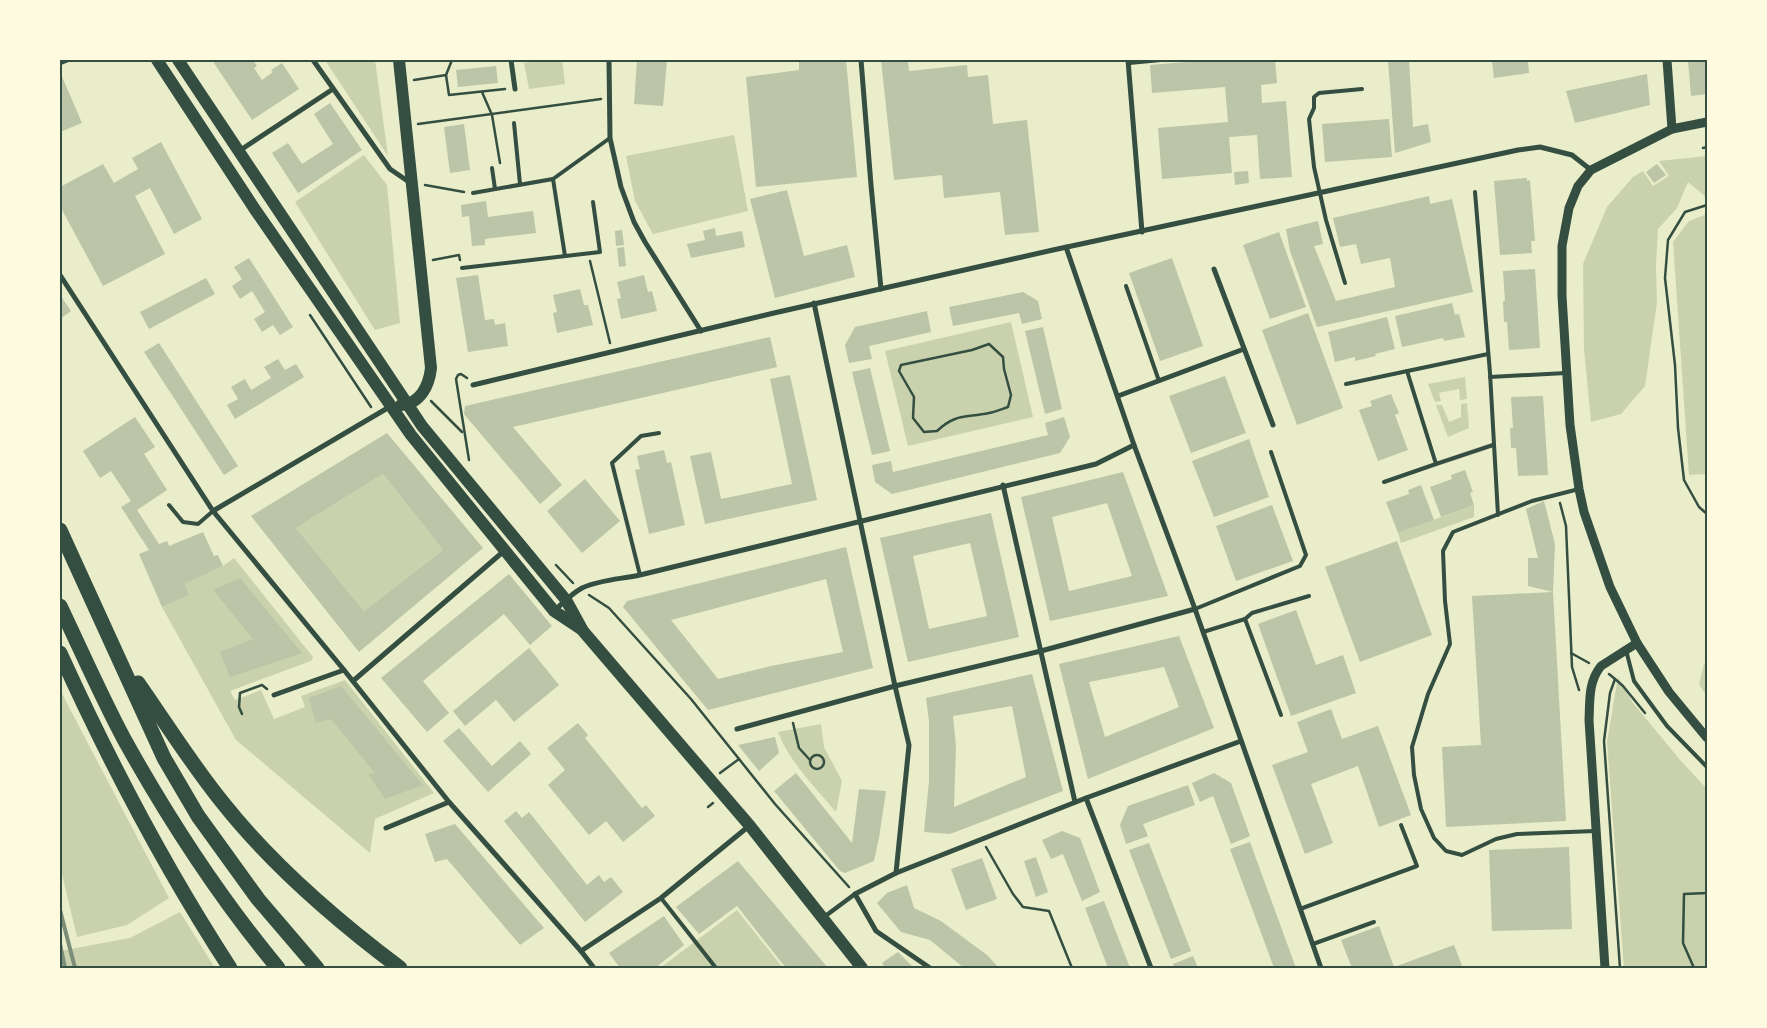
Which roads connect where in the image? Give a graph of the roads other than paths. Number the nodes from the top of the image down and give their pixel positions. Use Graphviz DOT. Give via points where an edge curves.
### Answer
graph roads {
  1 [pos="157,60"];
  2 [pos="178,60"];
  3 [pos="313,60"];
  4 [pos="399,60"];
  5 [pos="511,60"];
  6 [pos="609,60"];
  7 [pos="862,60"];
  8 [pos="1162,60"];
  9 [pos="1667,60"];
  10 [pos="1129,62"];
  11 [pos="333,89"];
  12 [pos="515,89"];
  13 [pos="1362,89"];
  14 [pos="1707,122"];
  15 [pos="514,123"];
  16 [pos="1672,129"];
  17 [pos="610,138"];
  18 [pos="238,152"];
  19 [pos="224,162"];
  20 [pos="492,168"];
  21 [pos="1591,170"];
  22 [pos="553,179"];
  23 [pos="411,183"];
  24 [pos="520,184"];
  25 [pos="495,189"];
  26 [pos="1475,192"];
  27 [pos="473,193"];
  28 [pos="1320,193"];
  29 [pos="593,202"];
  30 [pos="1142,232"];
  31 [pos="1066,247"];
  32 [pos="565,256"];
  33 [pos="462,268"];
  34 [pos="1214,269"];
  35 [pos="60,275"];
  36 [pos="1345,283"];
  37 [pos="1126,286"];
  38 [pos="881,289"];
  39 [pos="814,304"];
  40 [pos="701,331"];
  41 [pos="1244,349"];
  42 [pos="1488,354"];
  43 [pos="1407,371"];
  44 [pos="1566,373"];
  45 [pos="1490,377"];
  46 [pos="1158,381"];
  47 [pos="473,384"];
  48 [pos="1346,384"];
  49 [pos="1118,396"];
  50 [pos="408,404"];
  51 [pos="391,406"];
  52 [pos="1273,425"];
  53 [pos="659,433"];
  54 [pos="1134,445"];
  55 [pos="1494,445"];
  56 [pos="1271,452"];
  57 [pos="1436,464"];
  58 [pos="1384,482"];
  59 [pos="1003,485"];
  60 [pos="1578,489"];
  61 [pos="169,505"];
  62 [pos="213,511"];
  63 [pos="1498,514"];
  64 [pos="860,521"];
  65 [pos="60,530"];
  66 [pos="504,551"];
  67 [pos="640,575"];
  68 [pos="1309,596"];
  69 [pos="566,600"];
  70 [pos="60,606"];
  71 [pos="1195,609"];
  72 [pos="554,611"];
  73 [pos="1245,619"];
  74 [pos="583,630"];
  75 [pos="1203,632"];
  76 [pos="1637,643"];
  77 [pos="116,650"];
  78 [pos="1626,650"];
  79 [pos="1041,652"];
  80 [pos="60,653"];
  81 [pos="344,670"];
  82 [pos="353,681"];
  83 [pos="895,686"];
  84 [pos="274,695"];
  85 [pos="1281,715"];
  86 [pos="737,729"];
  87 [pos="1707,738"];
  88 [pos="1241,741"];
  89 [pos="1707,768"];
  90 [pos="1086,798"];
  91 [pos="449,802"];
  92 [pos="1075,802"];
  93 [pos="1401,825"];
  94 [pos="750,826"];
  95 [pos="386,828"];
  96 [pos="1595,831"];
  97 [pos="896,873"];
  98 [pos="855,894"];
  99 [pos="662,898"];
  100 [pos="1300,909"];
  101 [pos="823,918"];
  102 [pos="1374,922"];
  103 [pos="1313,944"];
  104 [pos="582,951"];
  105 [pos="230,968"];
  106 [pos="278,968"];
  107 [pos="317,968"];
  108 [pos="400,968"];
  109 [pos="594,968"];
  110 [pos="716,968"];
  111 [pos="862,968"];
  112 [pos="930,968"];
  113 [pos="1151,968"];
  114 [pos="1321,968"];
  115 [pos="1605,968"];
  1 -- 19 [label="main road"];
  2 -- 18 [label="main road"];
  3 -- 11 [label="street"];
  4 -- 23 [label="main road"];
  5 -- 12 [label="street"];
  6 -- 17 [label="street"];
  7 -- 38 [label="street"];
  8 -- 10 [label="lane"];
  9 -- 16 [label="street"];
  10 -- 30 [label="street"];
  11 -- 18 [label="street"];
  11 -- 23 [label="street" via="390,169"];
  13 -- 28 [label="lane" via="1319,93 1314,97 1309,119 1310,142"];
  14 -- 16 [label="street"];
  15 -- 24 [label="lane"];
  16 -- 21 [label="street"];
  17 -- 22 [label="lane"];
  17 -- 40 [label="street" via="621,187 634,222"];
  18 -- 19 [label="lane"];
  18 -- 50 [label="main road"];
  19 -- 51 [label="main road"];
  20 -- 25 [label="lane"];
  21 -- 28 [label="street" via="1572,155 1540,147"];
  21 -- 44 [label="street" via="1578,186 1569,208 1562,246"];
  22 -- 24 [label="lane"];
  22 -- 32 [label="lane"];
  23 -- 50 [label="main road" via="431,368 423,393"];
  24 -- 25 [label="lane"];
  25 -- 27 [label="lane"];
  26 -- 42 [label="lane"];
  28 -- 30 [label="street"];
  28 -- 36 [label="lane"];
  29 -- 32 [label="lane" via="600,252"];
  30 -- 31 [label="street"];
  31 -- 38 [label="street"];
  31 -- 49 [label="street"];
  32 -- 33 [label="lane"];
  34 -- 41 [label="street"];
  35 -- 62 [label="street"];
  37 -- 46 [label="lane"];
  38 -- 39 [label="street"];
  39 -- 40 [label="street"];
  39 -- 64 [label="street"];
  40 -- 47 [label="street"];
  41 -- 46 [label="street"];
  41 -- 52 [label="street"];
  42 -- 43 [label="lane"];
  42 -- 45 [label="lane"];
  43 -- 48 [label="lane"];
  43 -- 57 [label="lane"];
  44 -- 45 [label="lane"];
  44 -- 60 [label="street"];
  45 -- 55 [label="lane"];
  46 -- 49 [label="street"];
  49 -- 54 [label="street"];
  50 -- 51 [label="main road"];
  50 -- 69 [label="main road" via="422,426"];
  51 -- 62 [label="street"];
  51 -- 66 [label="main road"];
  53 -- 67 [label="lane" via="641,436 612,463"];
  54 -- 59 [label="street" via="1096,464"];
  54 -- 71 [label="street"];
  55 -- 57 [label="lane"];
  55 -- 63 [label="lane"];
  56 -- 71 [label="lane" via="1306,555 1300,566"];
  57 -- 58 [label="lane"];
  59 -- 64 [label="street"];
  59 -- 79 [label="street"];
  60 -- 63 [label="lane"];
  60 -- 76 [label="street" via="1595,549"];
  61 -- 62 [label="lane" via="183,522 198,524"];
  62 -- 81 [label="street"];
  63 -- 96 [label="lane" via="1453,532 1443,551 1444,601 1450,644 1428,694 1412,747 1421,809 1434,838 1446,851 1462,855 1496,839 1517,834"];
  64 -- 67 [label="street"];
  64 -- 83 [label="street"];
  65 -- 77 [label="highway"];
  66 -- 72 [label="main road"];
  66 -- 82 [label="street"];
  67 -- 69 [label="street" via="589,585"];
  68 -- 73 [label="lane" via="1252,613"];
  69 -- 72 [label="street"];
  69 -- 74 [label="main road"];
  70 -- 106 [label="highway" via="124,739 173,821 231,909"];
  71 -- 75 [label="street"];
  71 -- 79 [label="street"];
  72 -- 74 [label="main road"];
  73 -- 75 [label="lane"];
  73 -- 85 [label="lane"];
  74 -- 94 [label="main road"];
  75 -- 88 [label="street"];
  76 -- 78 [label="street"];
  76 -- 87 [label="street" via="1661,680"];
  77 -- 107 [label="highway" via="164,758 198,816 258,899"];
  77 -- 108 [label="highway" via="204,778 246,831 316,900"];
  78 -- 89 [label="lane" via="1634,681 1667,726"];
  78 -- 96 [label="street" via="1601,666 1591,685 1589,720"];
  79 -- 83 [label="street"];
  79 -- 92 [label="street"];
  80 -- 105 [label="highway" via="144,822"];
  81 -- 82 [label="street"];
  81 -- 84 [label="street"];
  82 -- 91 [label="street"];
  83 -- 86 [label="street"];
  83 -- 97 [label="street" via="909,746"];
  88 -- 90 [label="street"];
  88 -- 100 [label="street"];
  90 -- 92 [label="street"];
  90 -- 113 [label="street"];
  91 -- 95 [label="street"];
  91 -- 104 [label="street"];
  92 -- 97 [label="street"];
  93 -- 100 [label="lane" via="1417,866"];
  94 -- 99 [label="street"];
  94 -- 101 [label="main road"];
  96 -- 115 [label="street"];
  97 -- 98 [label="street"];
  98 -- 101 [label="street"];
  98 -- 112 [label="street" via="876,931"];
  99 -- 104 [label="street"];
  99 -- 110 [label="lane"];
  100 -- 103 [label="street"];
  101 -- 111 [label="main road"];
  102 -- 103 [label="lane"];
  103 -- 114 [label="street"];
  104 -- 109 [label="street"];
}
